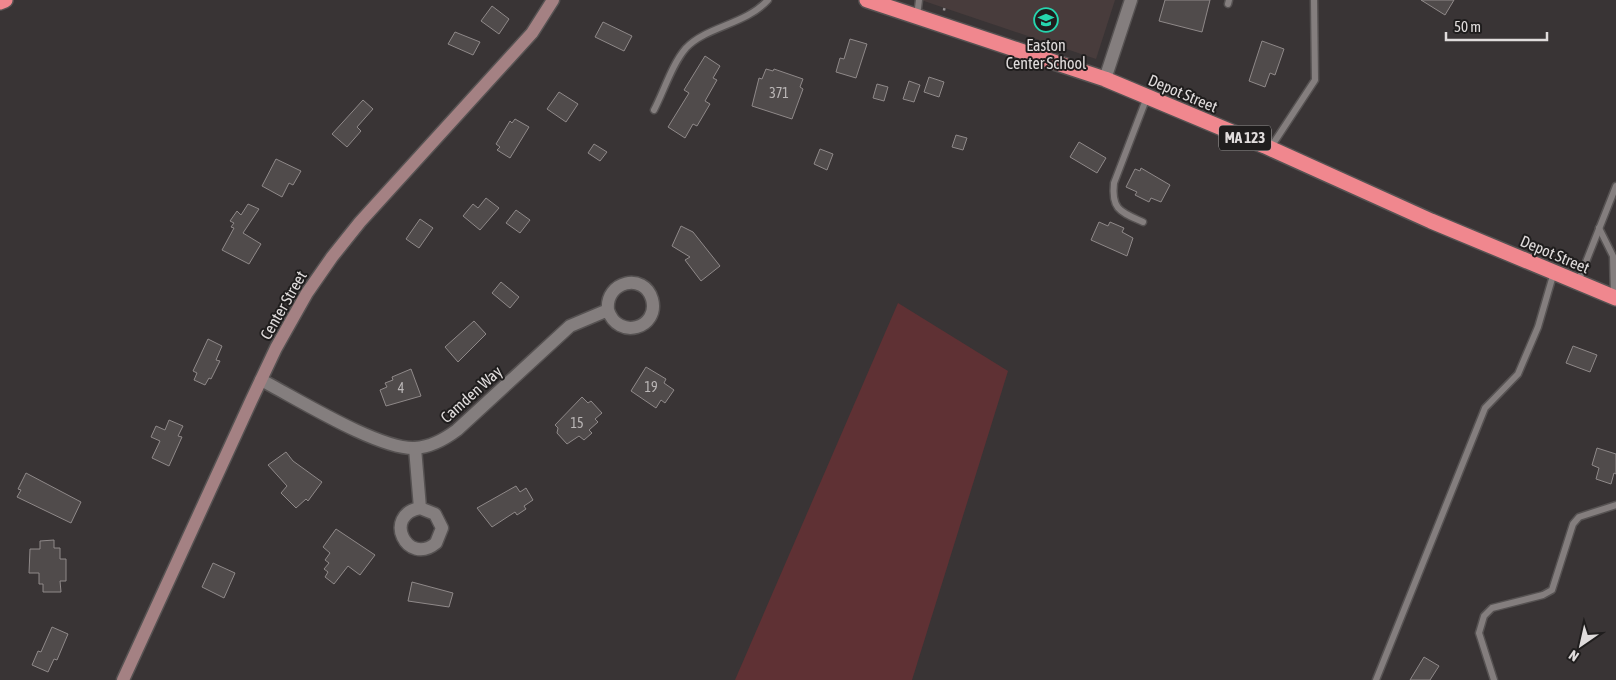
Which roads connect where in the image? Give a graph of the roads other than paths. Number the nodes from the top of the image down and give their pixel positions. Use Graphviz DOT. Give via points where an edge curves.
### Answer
graph roads {
  1 [pos="5,0"];
  2 [pos="553,0"];
  3 [pos="768,0"];
  4 [pos="867,0"];
  5 [pos="919,0"];
  6 [pos="1130,0"];
  7 [pos="1314,0"];
  8 [pos="0,2"];
  9 [pos="917,16"];
  10 [pos="1105,79"];
  11 [pos="1147,97"];
  12 [pos="654,110"];
  13 [pos="1270,148"];
  14 [pos="1616,186"];
  15 [pos="1143,222"];
  16 [pos="1599,228"];
  17 [pos="1554,272"];
  18 [pos="1578,282"];
  19 [pos="1615,297"];
  20 [pos="608,310"];
  21 [pos="261,380"];
  22 [pos="415,448"];
  23 [pos="1616,504"];
  24 [pos="420,508"];
  25 [pos="123,680"];
  26 [pos="1376,680"];
  27 [pos="1494,680"];
  1 -- 8 [label="highway"];
  2 -- 21 [label="main road, Center Street" via="532,33 332,257 292,318"];
  3 -- 12 [label="lane" via="758,11 686,48"];
  4 -- 9 [label="highway, Depot Street / MA 123"];
  5 -- 9 [label="lane"];
  6 -- 10 [label="street"];
  7 -- 13 [label="lane" via="1315,80"];
  9 -- 10 [label="highway, Depot Street / MA 123"];
  10 -- 11 [label="highway, Depot Street / MA 123"];
  11 -- 13 [label="highway, Depot Street / MA 123"];
  11 -- 15 [label="lane" via="1114,183 1112,197 1120,212"];
  13 -- 17 [label="highway, Depot Street / MA 123"];
  14 -- 16 [label="lane"];
  16 -- 18 [label="lane"];
  16 -- 19 [label="lane" via="1613,256"];
  17 -- 18 [label="highway, Depot Street / MA 123"];
  17 -- 26 [label="lane" via="1538,327 1518,374 1485,408"];
  18 -- 19 [label="highway, Depot Street / MA 123"];
  20 -- 22 [label="street, Camden Way" via="570,326 448,437"];
  21 -- 22 [label="street, Camden Way" via="377,440"];
  21 -- 25 [label="main road, Center Street"];
  22 -- 24 [label="street"];
  23 -- 27 [label="lane" via="1579,517 1573,524 1552,590 1492,608 1484,616 1479,633"];
}
